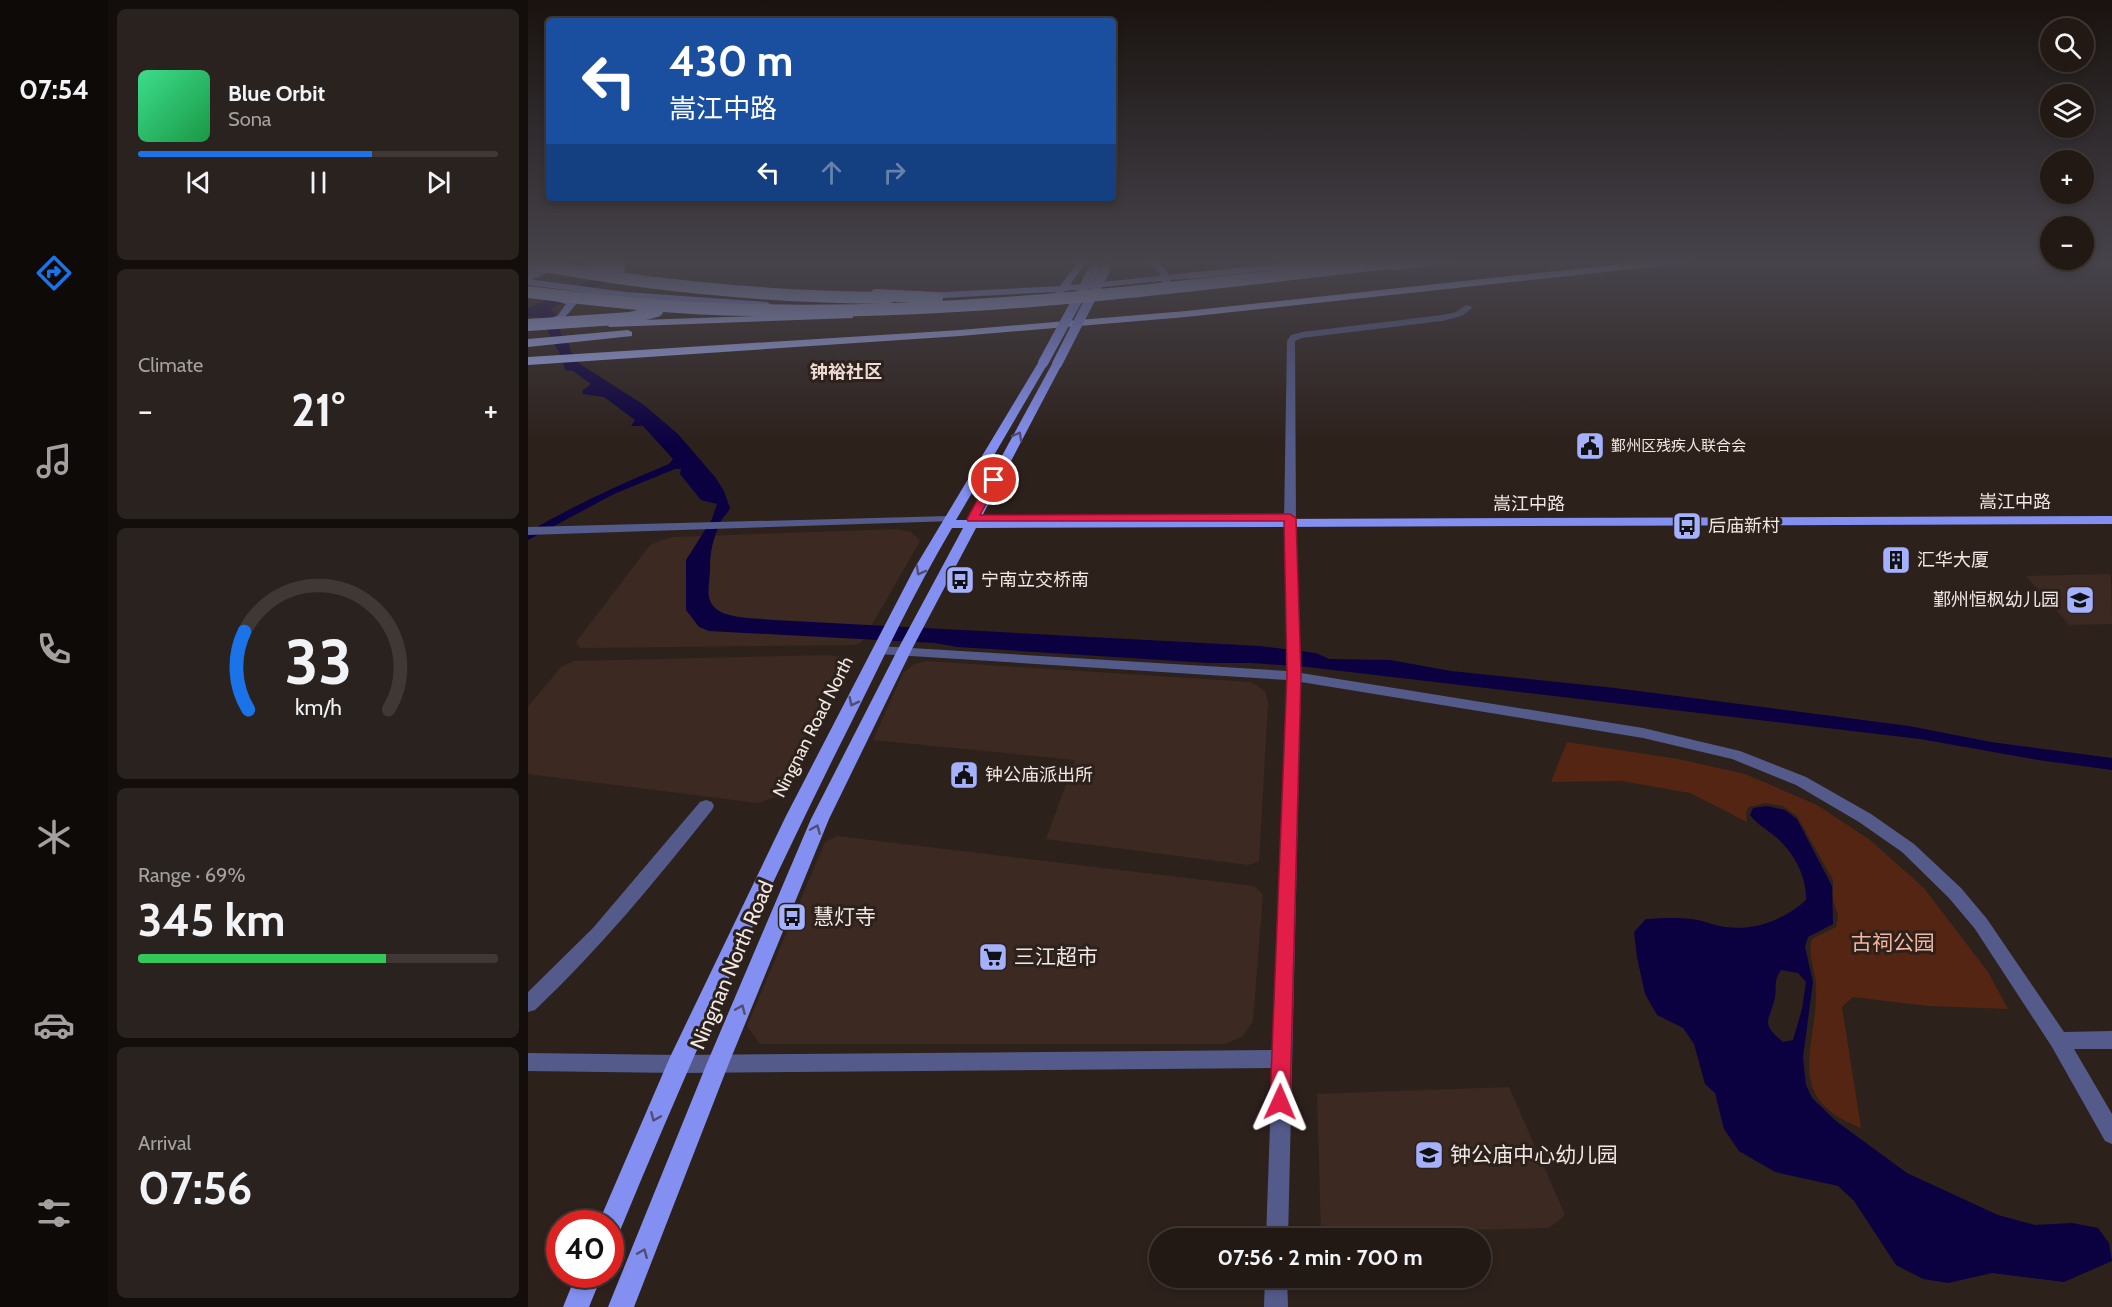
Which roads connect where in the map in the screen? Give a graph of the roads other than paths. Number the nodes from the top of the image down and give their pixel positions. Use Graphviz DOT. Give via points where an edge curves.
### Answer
graph roads {
  1 [pos="549,321"];
  2 [pos="599,321"];
  3 [pos="712,321"];
  4 [pos="796,321"];
  5 [pos="1048,321"];
  6 [pos="1066,321"];
  7 [pos="1079,321"];
  8 [pos="1103,321"];
  9 [pos="1419,321"];
  10 [pos="528,328"];
  11 [pos="528,343"];
  12 [pos="618,355"];
  13 [pos="528,356"];
  14 [pos="528,361"];
  15 [pos="2112,514"];
  16 [pos="1290,520"];
  17 [pos="2112,520"];
  18 [pos="948,522"];
  19 [pos="971,522"];
  20 [pos="528,533"];
  21 [pos="880,648"];
  22 [pos="904,650"];
  23 [pos="1293,675"];
  24 [pos="706,806"];
  25 [pos="528,1004"];
  26 [pos="2112,1040"];
  27 [pos="2059,1041"];
  28 [pos="1281,1059"];
  29 [pos="528,1062"];
  30 [pos="718,1063"];
  31 [pos="678,1064"];
  32 [pos="2112,1134"];
  33 [pos="616,1210"];
  34 [pos="1277,1228"];
  35 [pos="584,1288"];
  36 [pos="1276,1288"];
  37 [pos="576,1307"];
  38 [pos="621,1307"];
  39 [pos="1276,1307"];
  1 -- 10 [label="main road, bridge"];
  2 -- 10 [label="highway, bridge"];
  3 -- 10 [label="highway, bridge"];
  4 -- 11 [label="highway"];
  5 -- 12 [label="highway"];
  6 -- 18 [label="main road, Ningnan Road North, bridge"];
  19 -- 7 [label="main road, one-way, bridge"];
  8 -- 12 [label="highway"];
  9 -- 16 [label="street" via="1294,337 1291,341"];
  12 -- 13 [label="highway"];
  12 -- 14 [label="highway"];
  15 -- 16 [label="main road, 嵩江中路"];
  16 -- 17 [label="main road, 嵩江中路"];
  16 -- 19 [label="main road, 嵩江中路"];
  16 -- 23 [label="street"];
  18 -- 19 [label="main road, 嵩江中路"];
  18 -- 20 [label="street"];
  18 -- 20 [label="street" via="735,531"];
  18 -- 21 [label="main road, Ningnan Road North, one-way"];
  19 -- 22 [label="main road, Ningnan North Road"];
  21 -- 22 [label="street"];
  21 -- 31 [label="main road, Ningnan Road North, one-way" via="795,816"];
  22 -- 23 [label="street"];
  30 -- 22 [label="main road, Ningnan North Road, one-way" via="820,819"];
  23 -- 27 [label="street" via="1643,733 1735,755 1801,781 1865,818 1936,873 1982,924"];
  23 -- 28 [label="street"];
  24 -- 25 [label="street" via="638,890"];
  26 -- 27 [label="street"];
  27 -- 32 [label="street"];
  28 -- 30 [label="street"];
  28 -- 34 [label="street"];
  29 -- 31 [label="street"];
  30 -- 31 [label="street"];
  38 -- 30 [label="main road, Ningnan North Road, one-way"];
  31 -- 33 [label="main road, Ningnan Road North, one-way"];
  35 -- 37 [label="main road"];
  36 -- 39 [label="street"];
}
